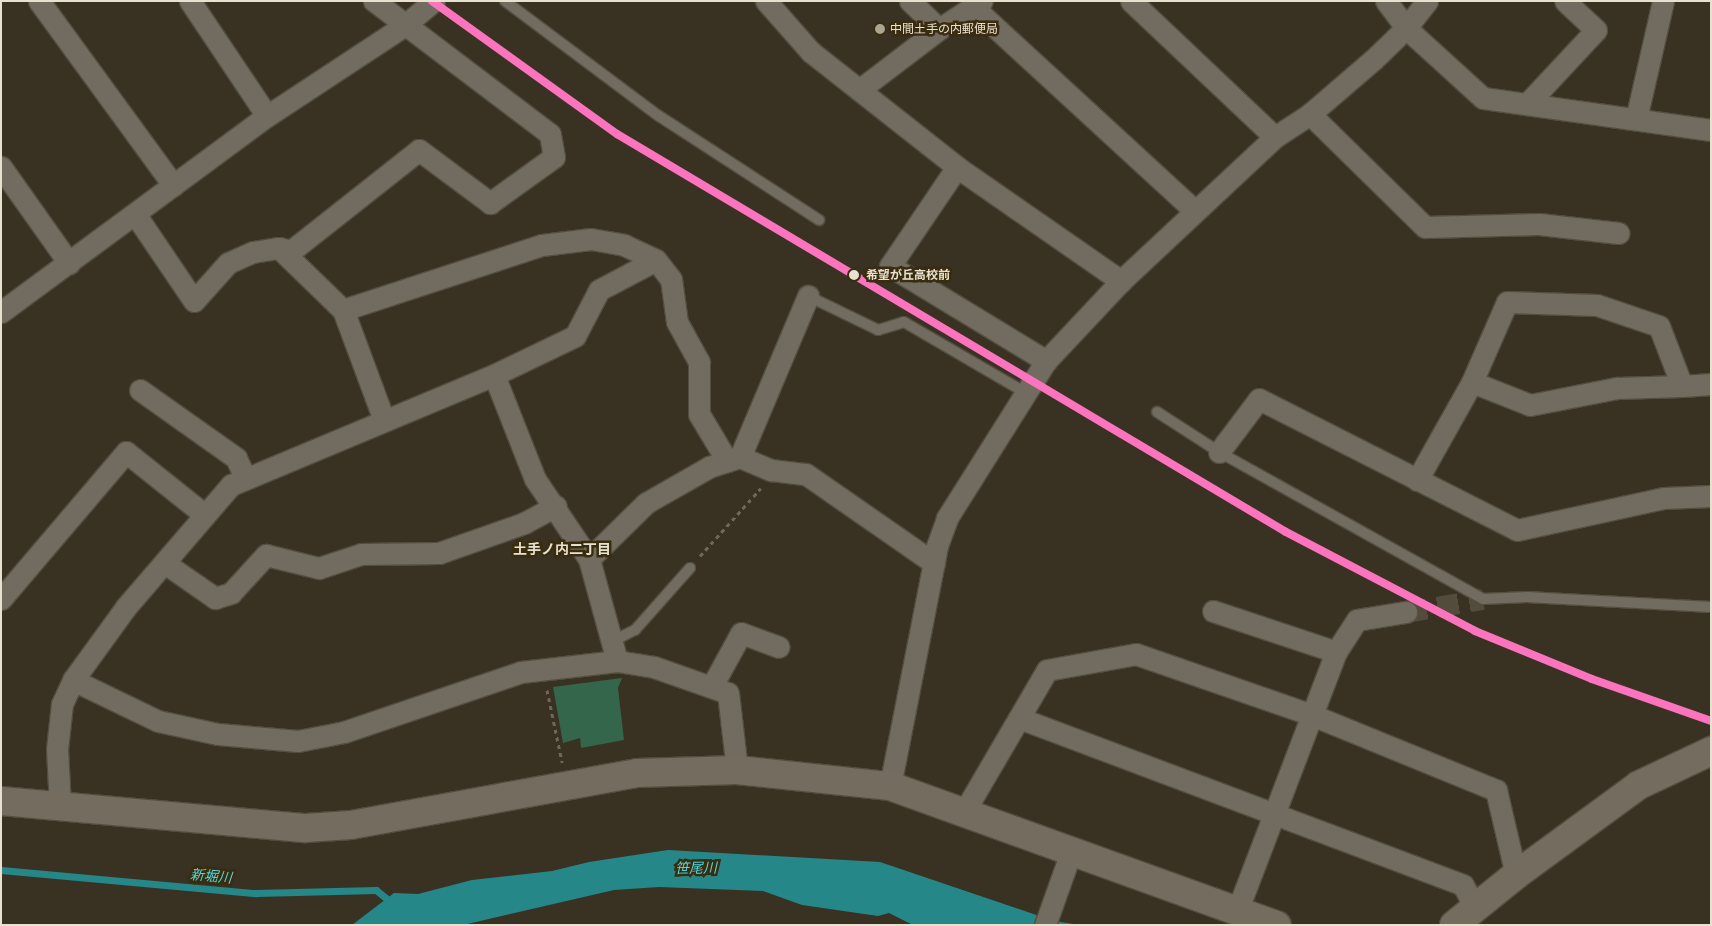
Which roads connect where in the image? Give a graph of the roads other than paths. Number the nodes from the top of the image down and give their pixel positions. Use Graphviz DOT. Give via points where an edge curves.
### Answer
graph roads {
  1 [pos="39,1"];
  2 [pos="190,1"];
  3 [pos="374,1"];
  4 [pos="434,1"];
  5 [pos="505,1"];
  6 [pos="766,1"];
  7 [pos="910,1"];
  8 [pos="1131,1"];
  9 [pos="1386,1"];
  10 [pos="1427,1"];
  11 [pos="1564,1"];
  12 [pos="1663,1"];
  13 [pos="977,4"];
  14 [pos="405,25"];
  15 [pos="939,28"];
  16 [pos="1406,28"];
  17 [pos="859,90"];
  18 [pos="1527,104"];
  19 [pos="1310,114"];
  20 [pos="267,116"];
  21 [pos="1636,119"];
  22 [pos="1711,130"];
  23 [pos="1275,137"];
  24 [pos="1,166"];
  25 [pos="957,167"];
  26 [pos="173,185"];
  27 [pos="1195,211"];
  28 [pos="135,214"];
  29 [pos="820,220"];
  30 [pos="1618,233"];
  31 [pos="279,248"];
  32 [pos="656,260"];
  33 [pos="69,263"];
  34 [pos="1120,281"];
  35 [pos="808,296"];
  36 [pos="343,310"];
  37 [pos="1,312"];
  38 [pos="1046,361"];
  39 [pos="494,374"];
  40 [pos="1472,382"];
  41 [pos="1711,384"];
  42 [pos="1682,386"];
  43 [pos="140,390"];
  44 [pos="1026,394"];
  45 [pos="1157,412"];
  46 [pos="384,420"];
  47 [pos="1219,452"];
  48 [pos="733,459"];
  49 [pos="246,479"];
  50 [pos="1418,480"];
  51 [pos="1711,496"];
  52 [pos="556,506"];
  53 [pos="205,515"];
  54 [pos="589,559"];
  55 [pos="934,562"];
  56 [pos="166,564"];
  57 [pos="690,568"];
  58 [pos="1,599"];
  59 [pos="1711,607"];
  60 [pos="1213,611"];
  61 [pos="1406,612"];
  62 [pos="779,647"];
  63 [pos="615,651"];
  64 [pos="1336,652"];
  65 [pos="73,680"];
  66 [pos="712,686"];
  67 [pos="1312,715"];
  68 [pos="1019,718"];
  69 [pos="1711,751"];
  70 [pos="737,770"];
  71 [pos="890,786"];
  72 [pos="1,802"];
  73 [pos="60,806"];
  74 [pos="964,812"];
  75 [pos="1275,814"];
  76 [pos="1070,856"];
  77 [pos="1516,875"];
  78 [pos="1237,911"];
  79 [pos="1465,917"];
  80 [pos="1045,925"];
  81 [pos="1277,925"];
  1 -- 26 [label="street"];
  2 -- 20 [label="street"];
  3 -- 14 [label="street"];
  4 -- 14 [label="street"];
  5 -- 29 [label="lane" via="659,116"];
  6 -- 17 [label="street" via="811,52"];
  7 -- 15 [label="street"];
  8 -- 23 [label="street"];
  9 -- 16 [label="street"];
  10 -- 16 [label="street"];
  11 -- 18 [label="street" via="1596,30"];
  12 -- 21 [label="street"];
  13 -- 15 [label="street"];
  13 -- 27 [label="street"];
  14 -- 20 [label="street"];
  14 -- 31 [label="street" via="550,134 554,157 490,203 419,150 291,251"];
  15 -- 17 [label="street"];
  16 -- 18 [label="street" via="1484,98"];
  16 -- 19 [label="street"];
  17 -- 25 [label="street"];
  18 -- 21 [label="street"];
  19 -- 23 [label="street"];
  19 -- 30 [label="street" via="1425,227 1539,224"];
  20 -- 26 [label="street"];
  21 -- 22 [label="street"];
  23 -- 27 [label="street"];
  24 -- 33 [label="street"];
  25 -- 34 [label="street"];
  25 -- 38 [label="street" via="890,266"];
  26 -- 28 [label="street"];
  27 -- 34 [label="street"];
  28 -- 31 [label="street" via="194,300 228,263 253,252"];
  28 -- 33 [label="street"];
  31 -- 36 [label="street"];
  32 -- 36 [label="street" via="624,245 591,239 542,245"];
  32 -- 39 [label="street" via="599,290 575,336"];
  32 -- 48 [label="street" via="671,279 677,322 699,362 699,414"];
  33 -- 37 [label="street"];
  34 -- 38 [label="street"];
  35 -- 44 [label="lane" via="878,330 904,322"];
  35 -- 48 [label="street"];
  36 -- 46 [label="street"];
  38 -- 44 [label="street"];
  39 -- 46 [label="street"];
  39 -- 52 [label="street" via="535,479"];
  40 -- 42 [label="street" via="1530,405 1617,388"];
  40 -- 42 [label="street" via="1507,302 1597,305 1659,326"];
  40 -- 50 [label="street"];
  41 -- 42 [label="street"];
  43 -- 49 [label="street" via="236,458"];
  44 -- 55 [label="street" via="947,518"];
  45 -- 47 [label="lane"];
  46 -- 49 [label="street"];
  47 -- 50 [label="street" via="1259,399"];
  47 -- 59 [label="lane" via="1483,598 1528,597"];
  48 -- 54 [label="street" via="709,467 646,503"];
  48 -- 55 [label="street" via="771,470 806,474"];
  49 -- 53 [label="street" via="231,485"];
  50 -- 51 [label="street" via="1517,530 1664,498"];
  52 -- 54 [label="street"];
  52 -- 56 [label="street" via="524,523 439,553 361,554 319,568 266,555 231,593 215,598"];
  53 -- 56 [label="street"];
  53 -- 58 [label="street" via="126,452"];
  54 -- 63 [label="street"];
  55 -- 71 [label="street"];
  56 -- 65 [label="street" via="126,607"];
  57 -- 63 [label="lane"];
  60 -- 64 [label="street"];
  61 -- 64 [label="street" via="1357,620"];
  62 -- 66 [label="street" via="742,633"];
  63 -- 65 [label="street" via="543,670 521,672 344,732 298,741 218,734 158,720"];
  63 -- 66 [label="street"];
  64 -- 67 [label="street"];
  65 -- 73 [label="street" via="62,704 56,749"];
  66 -- 70 [label="street" via="728,692"];
  67 -- 68 [label="street" via="1136,654 1047,670"];
  67 -- 75 [label="street"];
  67 -- 77 [label="street" via="1496,790"];
  68 -- 74 [label="street"];
  68 -- 75 [label="street"];
  69 -- 77 [label="street" via="1639,785"];
  70 -- 71 [label="street"];
  70 -- 73 [label="street" via="637,773 351,825 306,828"];
  71 -- 74 [label="street"];
  72 -- 73 [label="street"];
  74 -- 76 [label="street"];
  75 -- 78 [label="street"];
  75 -- 79 [label="street" via="1463,884"];
  76 -- 78 [label="street"];
  76 -- 80 [label="street"];
  77 -- 79 [label="street"];
  78 -- 81 [label="street"];
}
